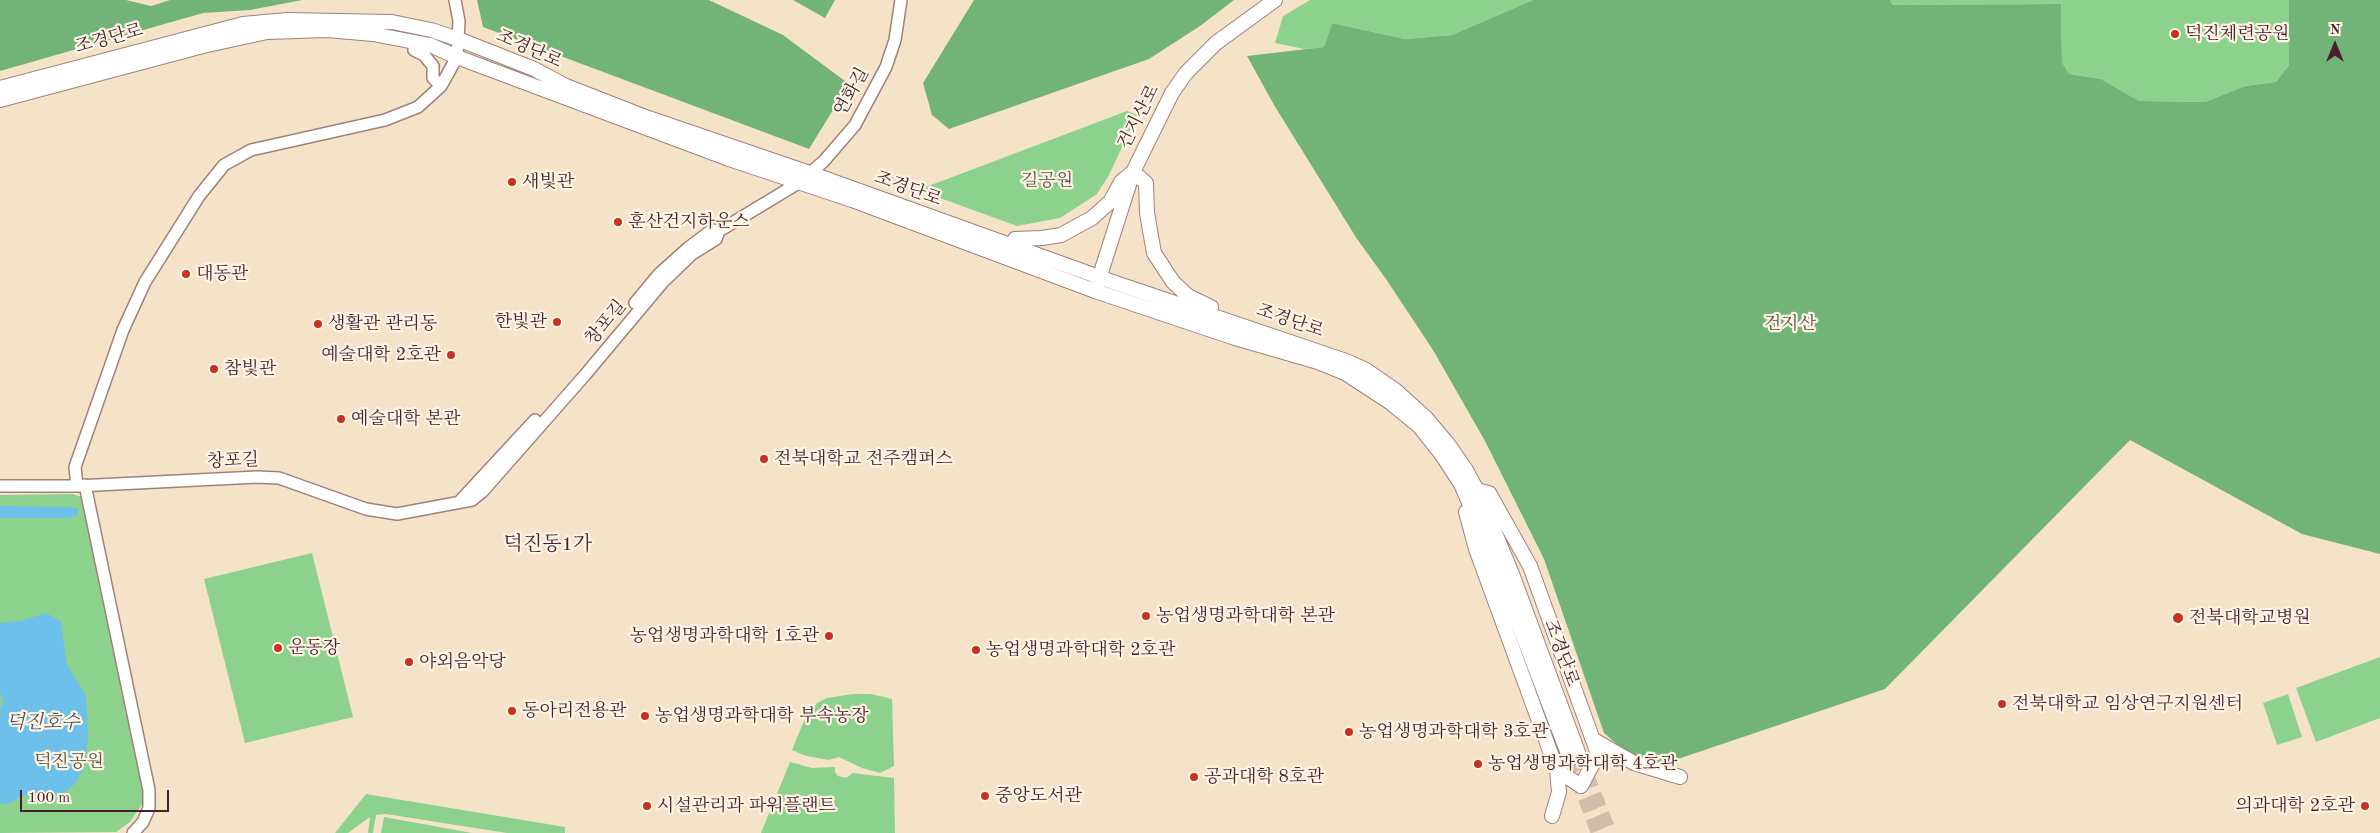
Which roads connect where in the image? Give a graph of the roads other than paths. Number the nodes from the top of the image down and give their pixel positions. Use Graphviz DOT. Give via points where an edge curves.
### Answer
graph roads {
  1 [pos="455,0"];
  2 [pos="901,0"];
  3 [pos="1275,0"];
  4 [pos="458,40"];
  5 [pos="415,42"];
  6 [pos="456,57"];
  7 [pos="441,86"];
  8 [pos="0,88"];
  9 [pos="0,100"];
  10 [pos="1132,172"];
  11 [pos="805,178"];
  12 [pos="1012,246"];
  13 [pos="1097,284"];
  14 [pos="1239,323"];
  15 [pos="81,485"];
  16 [pos="0,486"];
  17 [pos="1470,490"];
  18 [pos="1594,740"];
  19 [pos="1574,757"];
  20 [pos="1557,770"];
  21 [pos="1680,777"];
  22 [pos="1552,816"];
  23 [pos="133,833"];
  1 -- 4 [label="street"];
  2 -- 11 [label="street, 연화길" via="895,40 872,96 855,126"];
  3 -- 10 [label="street, 건지산로" via="1216,43 1186,73 1158,118"];
  4 -- 6 [label="street"];
  4 -- 8 [label="street, 조경단로" via="431,30 392,22 287,20 243,24"];
  4 -- 11 [label="street, 조경단로" via="534,69 566,86"];
  5 -- 6 [label="street, 조경단로"];
  5 -- 7 [label="street" via="414,50 424,55 433,66 433,78"];
  5 -- 9 [label="street, 조경단로" via="327,30 267,32"];
  6 -- 7 [label="street"];
  6 -- 11 [label="street, 조경단로" via="729,159"];
  7 -- 15 [label="street" via="418,107 385,120 251,150 224,165 199,196 145,282 127,322 75,467"];
  10 -- 12 [label="street" via="1121,182 1110,202 1092,218 1061,235 1015,238"];
  10 -- 13 [label="street, 건지산로"];
  10 -- 14 [label="street" via="1146,183 1154,253 1173,282 1188,296"];
  11 -- 12 [label="street, 조경단로"];
  11 -- 13 [label="street, 조경단로"];
  11 -- 15 [label="street, 창포길" via="718,232 716,239 692,254 663,282 472,500 397,514 366,509 279,478"];
  12 -- 13 [label="street, 조경단로"];
  13 -- 14 [label="street, 조경단로"];
  13 -- 17 [label="street, 조경단로" via="1235,338 1318,362 1345,374 1391,403 1419,426"];
  14 -- 17 [label="street, 조경단로" via="1346,361 1395,390 1426,418 1448,444"];
  15 -- 16 [label="street, 창포길"];
  15 -- 23 [label="street" via="149,790 149,808"];
  17 -- 18 [label="street" via="1489,493 1530,566"];
  17 -- 19 [label="street, 조경단로" via="1499,573"];
  17 -- 20 [label="street" via="1462,496 1476,549"];
  18 -- 20 [label="street" via="1598,754 1580,786"];
  18 -- 21 [label="street" via="1634,763"];
  20 -- 22 [label="street" via="1559,792"];
}
